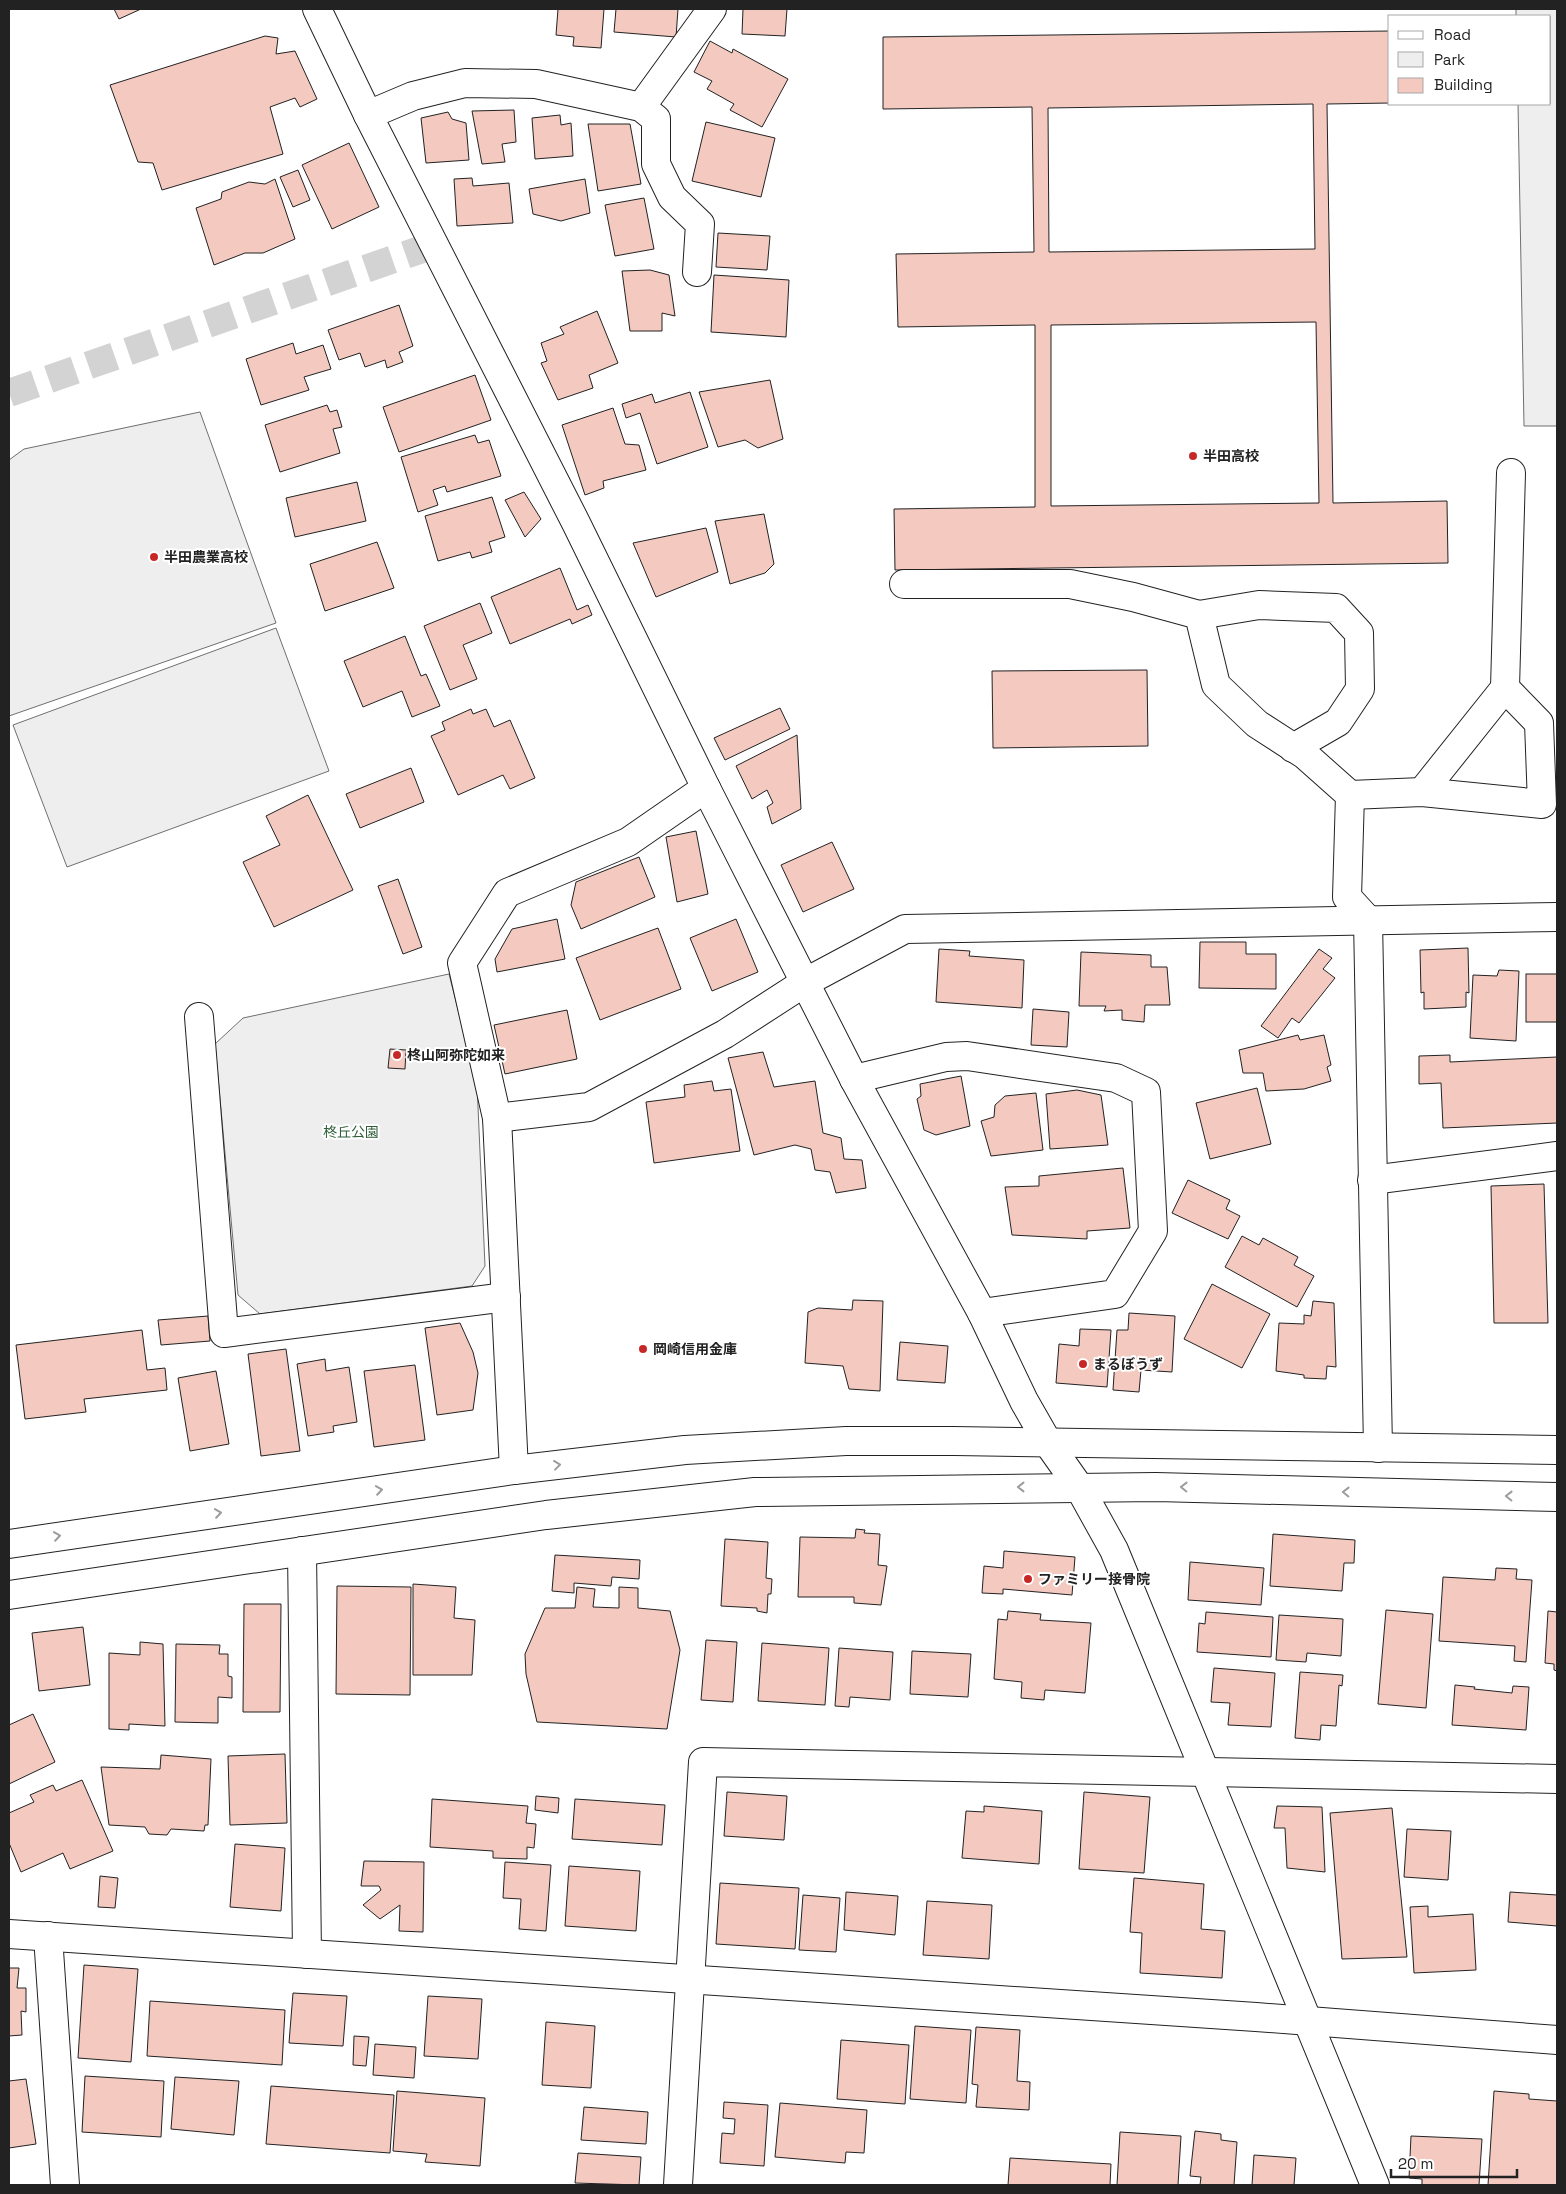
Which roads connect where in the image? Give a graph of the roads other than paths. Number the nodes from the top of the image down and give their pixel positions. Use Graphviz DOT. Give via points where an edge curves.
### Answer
graph roads {
  1 [pos="317,9"];
  2 [pos="712,9"];
  3 [pos="641,107"];
  4 [pos="368,115"];
  5 [pos="697,272"];
  6 [pos="1510,473"];
  7 [pos="904,584"];
  8 [pos="1199,615"];
  9 [pos="1505,688"];
  10 [pos="1293,748"];
  11 [pos="706,788"];
  12 [pos="1422,792"];
  13 [pos="1350,795"];
  14 [pos="1557,917"];
  15 [pos="1368,920"];
  16 [pos="804,982"];
  17 [pos="199,1017"];
  18 [pos="854,1079"];
  19 [pos="497,1118"];
  20 [pos="1557,1156"];
  21 [pos="1372,1180"];
  22 [pos="506,1297"];
  23 [pos="982,1313"];
  24 [pos="1048,1443"];
  25 [pos="1378,1448"];
  26 [pos="1557,1450"];
  27 [pos="514,1470"];
  28 [pos="1078,1487"];
  29 [pos="1557,1497"];
  30 [pos="9,1544"];
  31 [pos="302,1551"];
  32 [pos="9,1595"];
  33 [pos="1206,1772"];
  34 [pos="1557,1778"];
  35 [pos="9,1934"];
  36 [pos="48,1936"];
  37 [pos="307,1954"];
  38 [pos="689,1980"];
  39 [pos="1308,2022"];
  40 [pos="1557,2040"];
  41 [pos="65,2185"];
  42 [pos="678,2185"];
  43 [pos="1375,2185"];
  1 -- 4 [label="street"];
  2 -- 3 [label="street"];
  3 -- 4 [label="street" via="536,84 466,83 413,96"];
  3 -- 5 [label="street" via="656,119 656,164 672,197 700,224"];
  4 -- 11 [label="street" via="576,523"];
  6 -- 9 [label="street"];
  7 -- 8 [label="street" via="1070,584"];
  8 -- 10 [label="street" via="1216,685 1257,724"];
  8 -- 10 [label="street" via="1259,605 1336,608 1359,633 1360,689 1338,722"];
  9 -- 12 [label="street"];
  9 -- 12 [label="street" via="1539,723 1542,804"];
  10 -- 13 [label="street"];
  11 -- 16 [label="street"];
  11 -- 19 [label="street" via="628,842 507,892 462,964"];
  12 -- 13 [label="street"];
  13 -- 15 [label="street" via="1347,898"];
  14 -- 15 [label="street"];
  15 -- 16 [label="street" via="905,929"];
  15 -- 21 [label="street"];
  16 -- 18 [label="street"];
  16 -- 19 [label="street" via="726,1034 589,1107"];
  17 -- 22 [label="street" via="224,1334"];
  18 -- 23 [label="street"];
  18 -- 23 [label="street" via="946,1057 967,1056 1116,1078 1146,1092 1154,1231 1115,1294"];
  19 -- 22 [label="street"];
  20 -- 21 [label="street"];
  21 -- 25 [label="street"];
  22 -- 27 [label="street"];
  23 -- 24 [label="street"];
  24 -- 25 [label="street"];
  27 -- 24 [label="street, one-way" via="685,1450 846,1441"];
  24 -- 28 [label="street"];
  25 -- 26 [label="street"];
  30 -- 27 [label="street, one-way"];
  29 -- 28 [label="street, one-way"];
  28 -- 31 [label="street, one-way" via="755,1492 546,1515"];
  28 -- 33 [label="street" via="1114,1550"];
  31 -- 32 [label="street"];
  31 -- 37 [label="street"];
  33 -- 34 [label="street"];
  33 -- 38 [label="street" via="703,1762"];
  33 -- 39 [label="street"];
  35 -- 36 [label="street"];
  36 -- 37 [label="street"];
  36 -- 41 [label="street"];
  37 -- 38 [label="street"];
  38 -- 39 [label="street"];
  38 -- 42 [label="street"];
  39 -- 40 [label="street"];
  39 -- 43 [label="street"];
}
